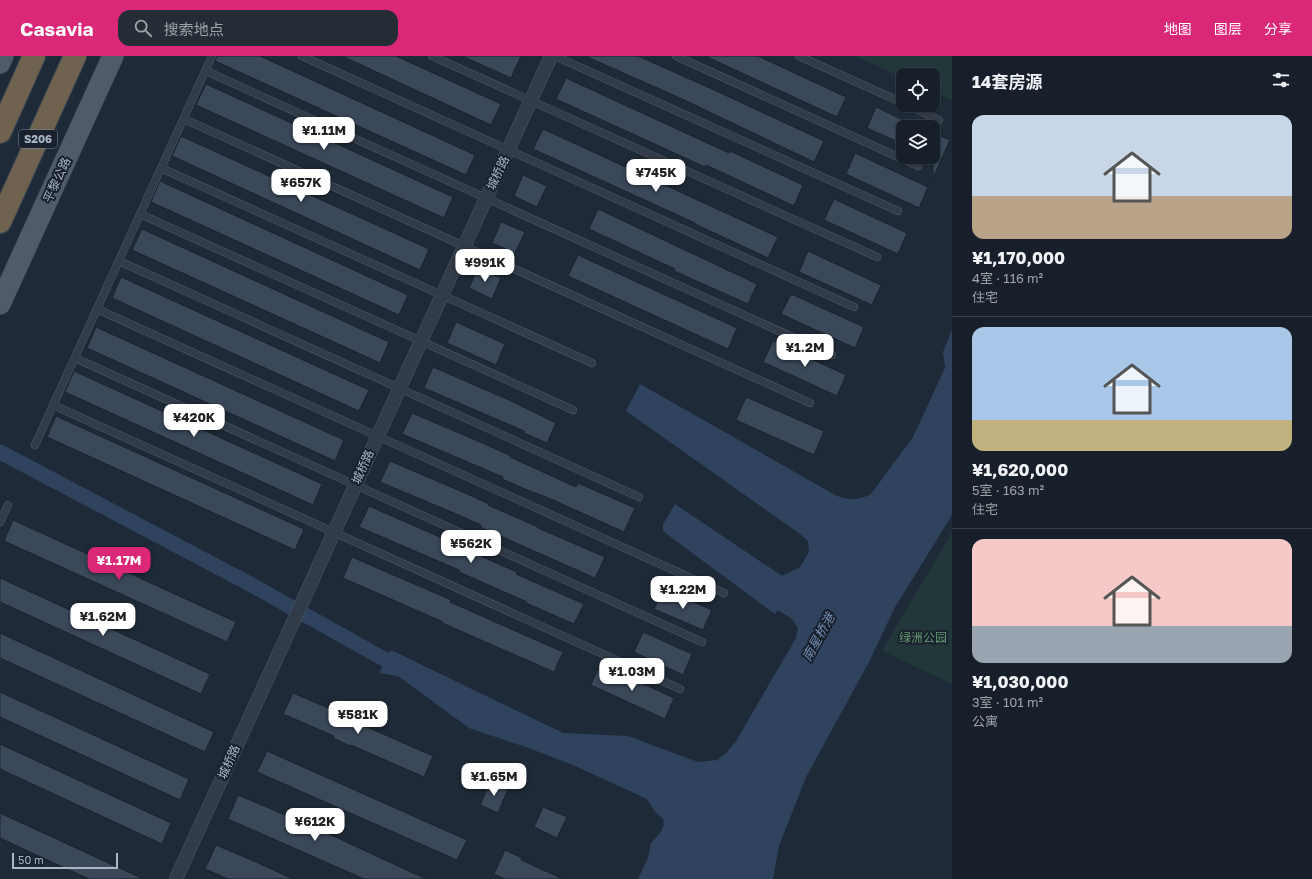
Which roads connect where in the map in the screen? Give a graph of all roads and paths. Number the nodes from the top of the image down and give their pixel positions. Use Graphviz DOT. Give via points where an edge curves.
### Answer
graph roads {
  1 [pos="3,56"];
  2 [pos="20,56"];
  3 [pos="34,56"];
  4 [pos="75,56"];
  5 [pos="92,56"];
  6 [pos="113,56"];
  7 [pos="212,56"];
  8 [pos="302,56"];
  9 [pos="432,56"];
  10 [pos="551,56"];
  11 [pos="555,56"];
  12 [pos="676,56"];
  13 [pos="799,56"];
  14 [pos="0,63"];
  15 [pos="206,71"];
  16 [pos="896,100"];
  17 [pos="530,101"];
  18 [pos="922,112"];
  19 [pos="184,119"];
  20 [pos="0,120"];
  21 [pos="939,120"];
  22 [pos="0,132"];
  23 [pos="508,150"];
  24 [pos="918,166"];
  25 [pos="161,168"];
  26 [pos="22,173"];
  27 [pos="486,198"];
  28 [pos="898,211"];
  29 [pos="140,214"];
  30 [pos="0,222"];
  31 [pos="464,246"];
  32 [pos="876,258"];
  33 [pos="119,261"];
  34 [pos="442,295"];
  35 [pos="0,304"];
  36 [pos="854,307"];
  37 [pos="97,308"];
  38 [pos="421,341"];
  39 [pos="832,355"];
  40 [pos="75,358"];
  41 [pos="592,363"];
  42 [pos="399,389"];
  43 [pos="810,403"];
  44 [pos="53,405"];
  45 [pos="573,410"];
  46 [pos="378,436"];
  47 [pos="35,446"];
  48 [pos="356,485"];
  49 [pos="639,497"];
  50 [pos="8,505"];
  51 [pos="0,522"];
  52 [pos="334,532"];
  53 [pos="724,593"];
  54 [pos="702,642"];
  55 [pos="680,689"];
  56 [pos="176,879"];
  1 -- 14 [label="main road"];
  2 -- 20 [label="highway"];
  3 -- 22 [label="highway, S206"];
  4 -- 26 [label="highway, S206"];
  5 -- 26 [label="highway"];
  6 -- 35 [label="main road, 平黎公路"];
  7 -- 15 [label="lane"];
  8 -- 23 [label="lane"];
  9 -- 17 [label="lane"];
  10 -- 17 [label="street, 城桥路"];
  11 -- 28 [label="lane"];
  12 -- 24 [label="lane"];
  13 -- 16 [label="lane"];
  15 -- 19 [label="lane"];
  15 -- 27 [label="lane"];
  17 -- 23 [label="street, 城桥路"];
  17 -- 32 [label="lane"];
  18 -- 21 [label="lane"];
  19 -- 25 [label="lane"];
  19 -- 31 [label="lane"];
  23 -- 27 [label="street, 城桥路"];
  23 -- 36 [label="lane"];
  25 -- 29 [label="lane"];
  25 -- 34 [label="lane"];
  26 -- 30 [label="highway, S206"];
  27 -- 31 [label="street, 城桥路"];
  27 -- 39 [label="lane"];
  29 -- 33 [label="lane"];
  29 -- 38 [label="lane"];
  31 -- 34 [label="street, 城桥路"];
  31 -- 43 [label="lane"];
  33 -- 37 [label="lane"];
  33 -- 42 [label="lane"];
  34 -- 38 [label="street, 城桥路"];
  34 -- 41 [label="lane"];
  37 -- 40 [label="lane"];
  37 -- 46 [label="lane"];
  38 -- 42 [label="street, 城桥路"];
  38 -- 45 [label="lane"];
  40 -- 44 [label="lane"];
  40 -- 48 [label="lane"];
  42 -- 46 [label="street, 城桥路"];
  42 -- 49 [label="lane"];
  44 -- 47 [label="lane"];
  44 -- 52 [label="lane"];
  46 -- 48 [label="street, 城桥路"];
  46 -- 53 [label="lane"];
  48 -- 52 [label="street, 城桥路"];
  48 -- 54 [label="lane"];
  50 -- 51 [label="lane"];
  52 -- 55 [label="lane"];
  52 -- 56 [label="street, 城桥路"];
}
